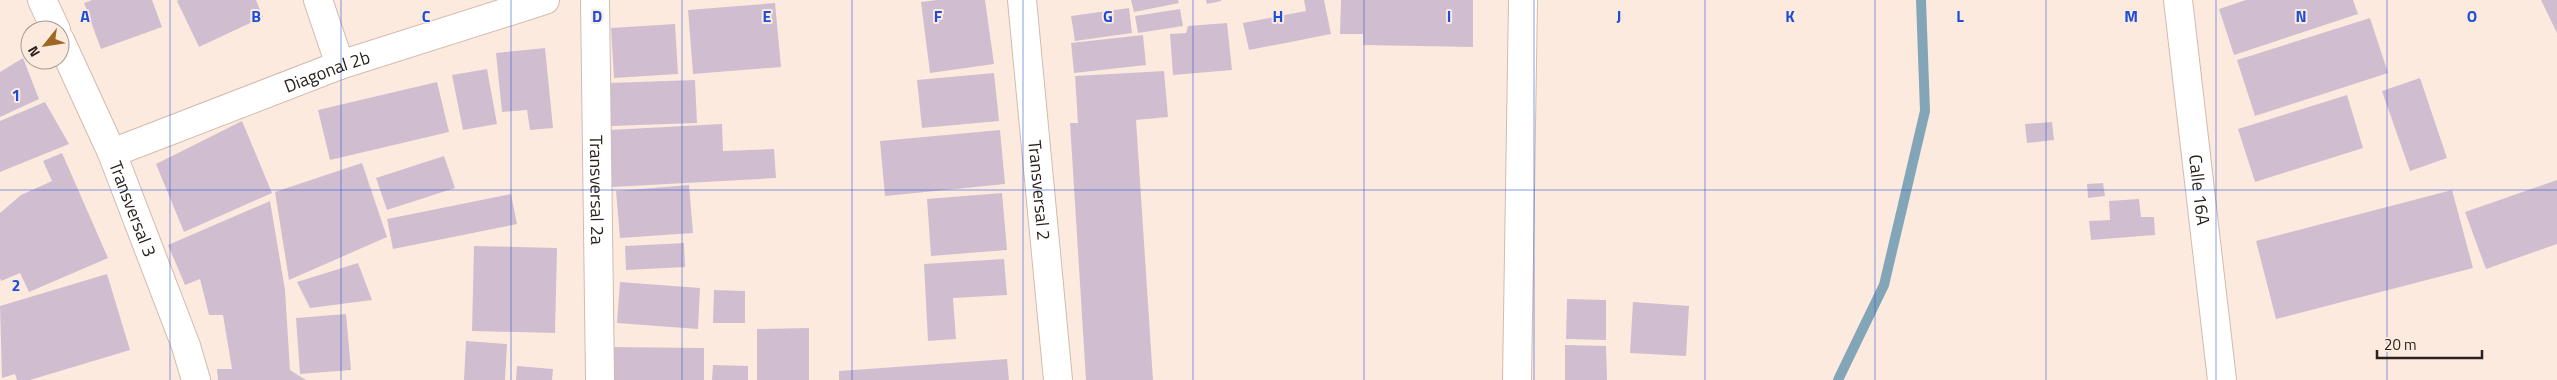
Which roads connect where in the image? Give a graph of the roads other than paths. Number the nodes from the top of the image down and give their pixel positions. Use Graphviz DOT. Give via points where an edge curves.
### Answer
graph roads {
  1 [pos="42,0"];
  2 [pos="318,0"];
  3 [pos="545,0"];
  4 [pos="595,0"];
  5 [pos="1022,0"];
  6 [pos="1523,0"];
  7 [pos="2178,0"];
  8 [pos="51,20"];
  9 [pos="70,62"];
  10 [pos="340,65"];
  11 [pos="112,153"];
  12 [pos="196,380"];
  13 [pos="600,380"];
  14 [pos="1058,380"];
  15 [pos="1517,380"];
  16 [pos="2222,380"];
  1 -- 8 [label="street"];
  2 -- 10 [label="street"];
  3 -- 10 [label="street, Diagonal 2b"];
  4 -- 13 [label="street, Transversal 2a"];
  5 -- 14 [label="street, Transversal 2"];
  6 -- 15 [label="street"];
  7 -- 16 [label="street, Calle 16A"];
  9 -- 11 [label="street, Transversal 3"];
  10 -- 11 [label="street, Diagonal 2b"];
  11 -- 12 [label="street, Transversal 3"];
}
